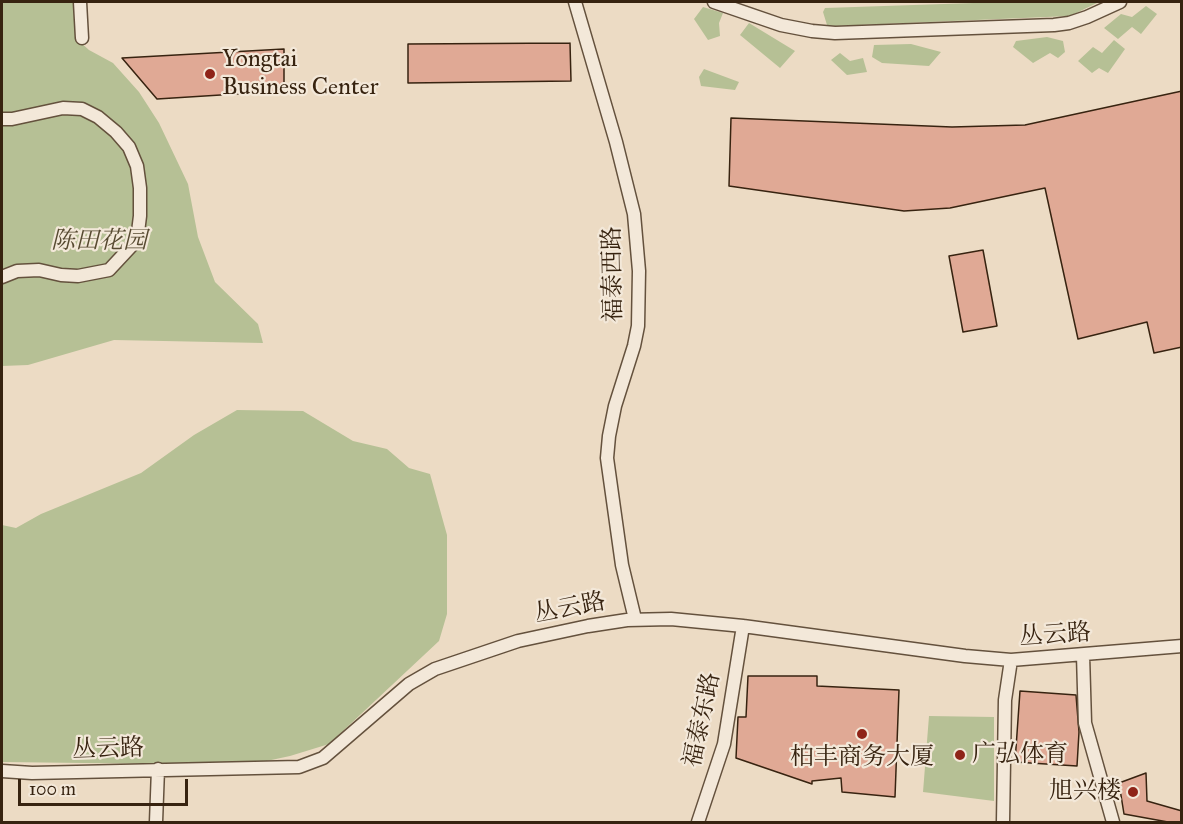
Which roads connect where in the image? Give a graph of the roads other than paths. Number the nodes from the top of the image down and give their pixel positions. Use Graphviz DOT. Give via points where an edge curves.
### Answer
graph roads {
  1 [pos="80,2"];
  2 [pos="575,2"];
  3 [pos="714,2"];
  4 [pos="1120,2"];
  5 [pos="82,38"];
  6 [pos="2,119"];
  7 [pos="3,274"];
  8 [pos="635,619"];
  9 [pos="743,626"];
  10 [pos="1182,646"];
  11 [pos="1083,655"];
  12 [pos="1011,660"];
  13 [pos="158,769"];
  14 [pos="2,771"];
  15 [pos="156,822"];
  16 [pos="698,822"];
  17 [pos="1004,822"];
  18 [pos="1113,822"];
  1 -- 5 [label="street"];
  2 -- 8 [label="street, 福泰西路" via="634,214 638,326 615,406 607,458 622,565"];
  3 -- 4 [label="street" via="781,25 835,33 1054,25 1087,17"];
  6 -- 7 [label="street" via="63,108 98,117 129,147 137,166 141,216 137,240 109,270 78,276 39,270"];
  8 -- 9 [label="street, 丛云路"];
  8 -- 13 [label="street, 丛云路" via="518,641 435,669 409,684 323,758 299,767"];
  9 -- 12 [label="street, 丛云路"];
  9 -- 16 [label="street, 福泰东路" via="724,744"];
  10 -- 11 [label="street, 丛云路"];
  11 -- 12 [label="street, 丛云路"];
  11 -- 18 [label="street" via="1085,723"];
  12 -- 17 [label="street" via="1005,700"];
  13 -- 14 [label="street, 丛云路"];
  13 -- 15 [label="street"];
}
